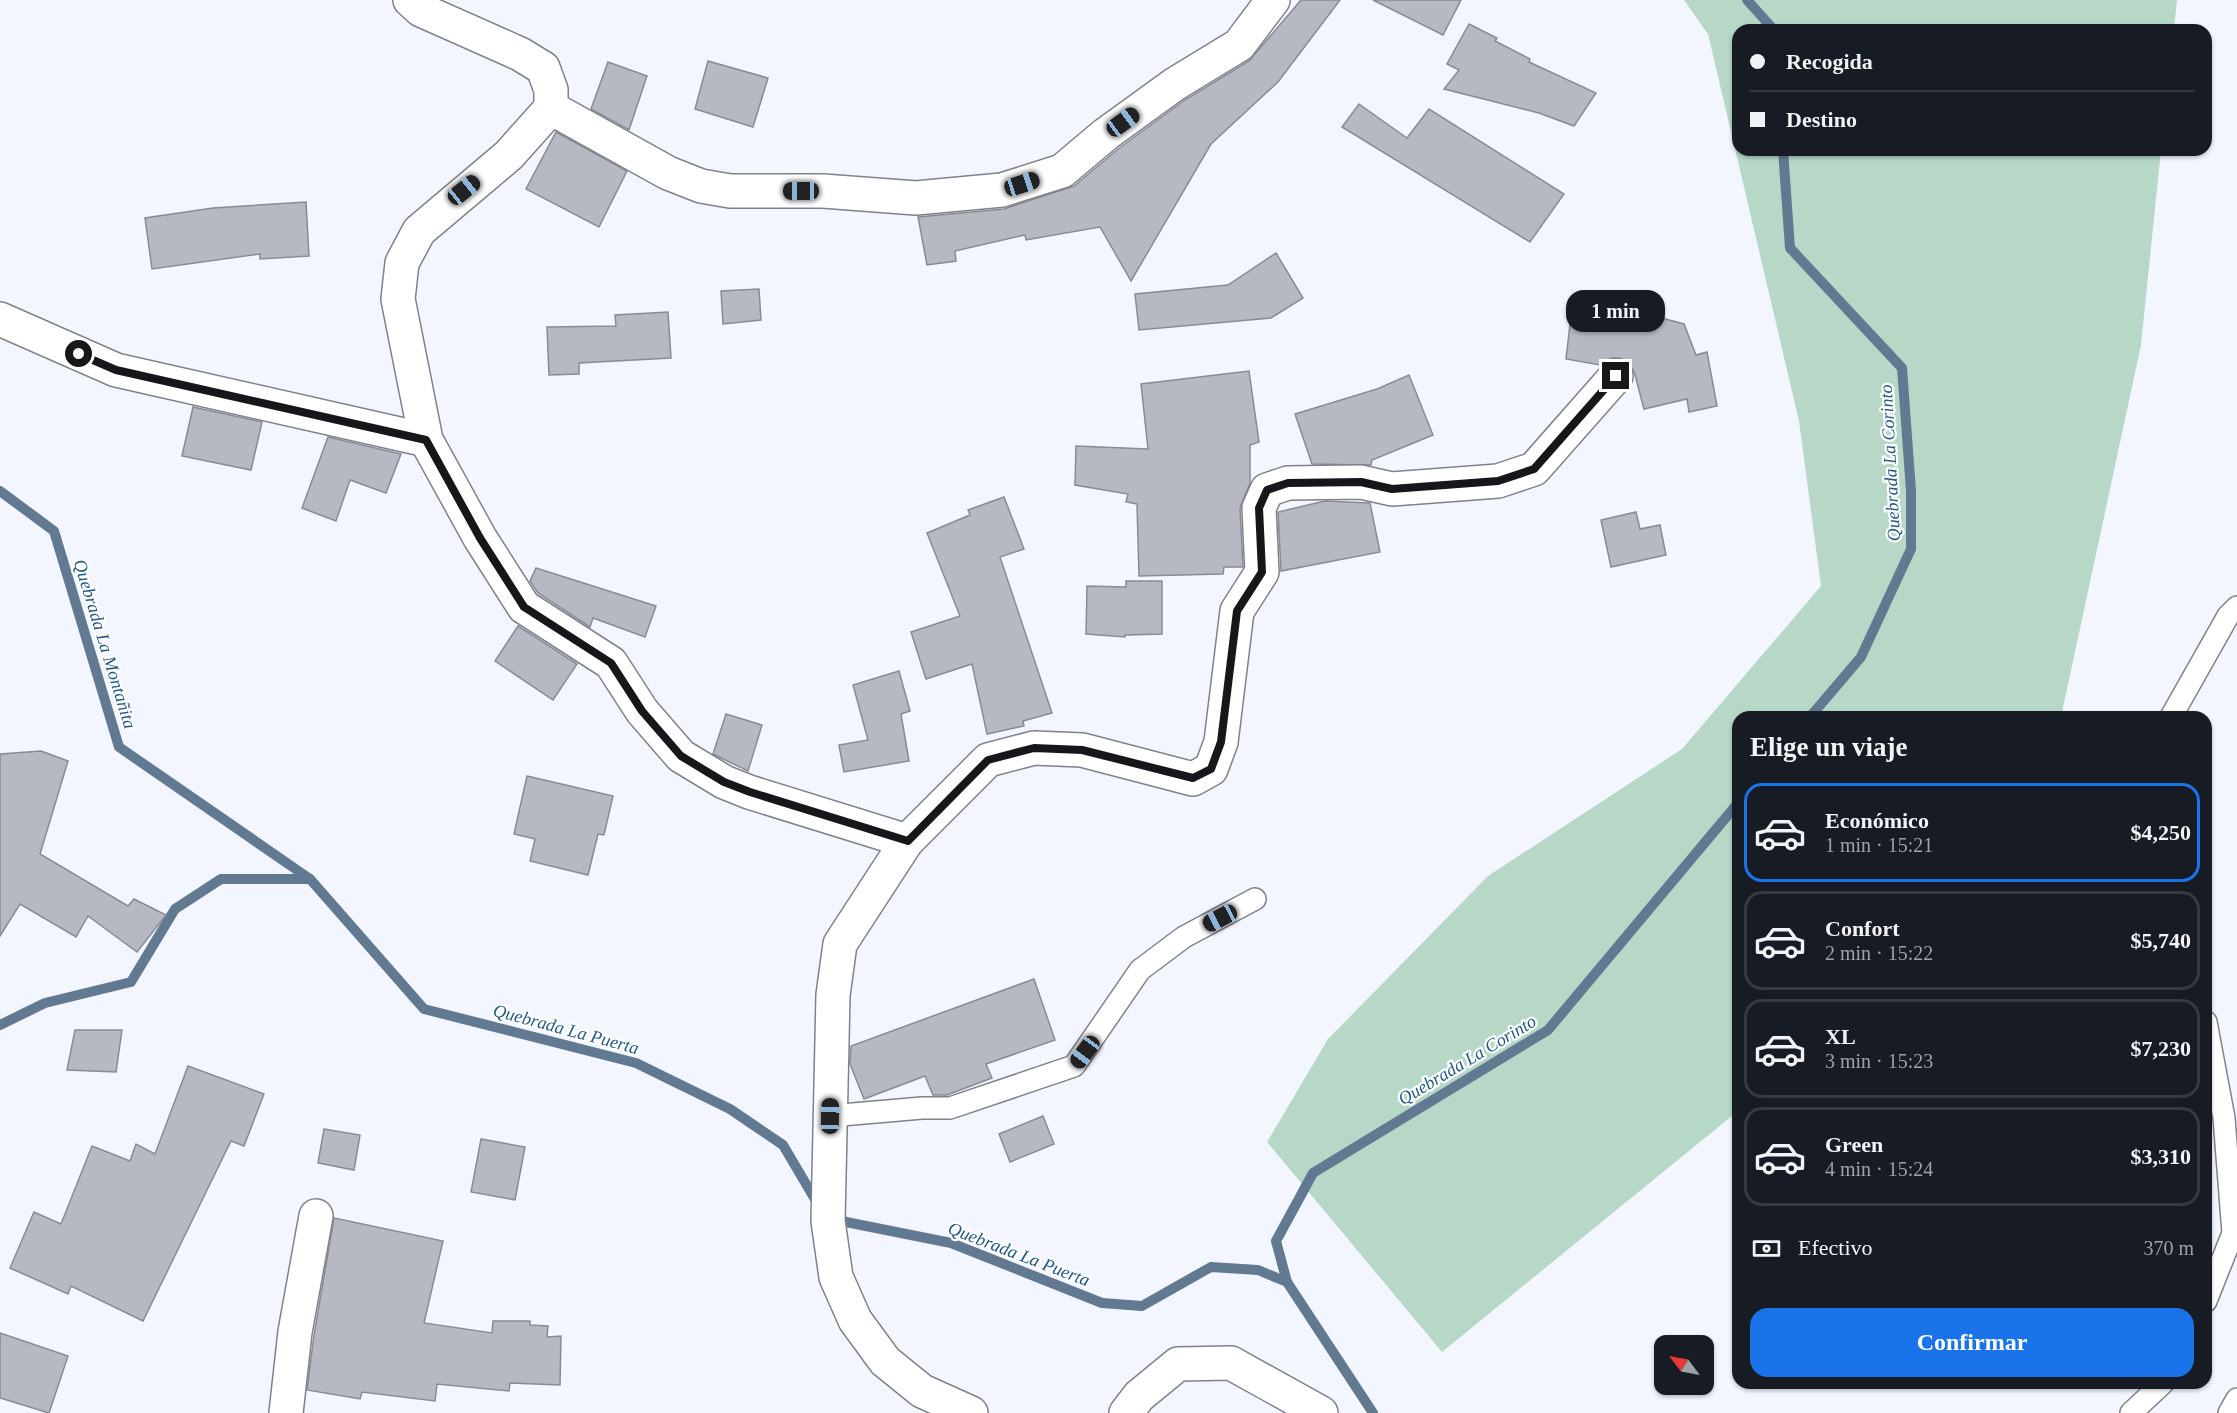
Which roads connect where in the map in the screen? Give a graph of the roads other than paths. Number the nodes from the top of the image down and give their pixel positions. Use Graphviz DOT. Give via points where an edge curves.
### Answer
graph roads {
  1 [pos="410,0"];
  2 [pos="1273,0"];
  3 [pos="550,108"];
  4 [pos="0,319"];
  5 [pos="1616,376"];
  6 [pos="426,440"];
  7 [pos="2237,607"];
  8 [pos="2174,711"];
  9 [pos="908,841"];
  10 [pos="1255,899"];
  11 [pos="2212,1054"];
  12 [pos="830,1116"];
  13 [pos="316,1216"];
  14 [pos="2212,1286"];
  15 [pos="2157,1389"];
  16 [pos="2237,1399"];
  17 [pos="286,1413"];
  18 [pos="971,1413"];
  19 [pos="1126,1413"];
  20 [pos="1321,1413"];
  21 [pos="2132,1413"];
  22 [pos="2229,1413"];
  1 -- 3 [label="street" via="421,10 543,68 551,90"];
  2 -- 3 [label="street" via="1239,45 1175,84 1062,171 1002,190 916,198 823,190 730,191 701,186 668,173"];
  3 -- 6 [label="street" via="509,154 419,231 402,263 398,299"];
  4 -- 6 [label="street" via="116,370"];
  5 -- 9 [label="street" via="1534,469 1498,481 1392,489 1361,482 1288,483 1267,490 1259,508 1262,572 1237,611 1221,742 1211,769 1193,778 1082,750 1034,748 988,760"];
  6 -- 9 [label="street" via="480,538 524,607 611,663 642,711 681,756 724,782 750,792"];
  7 -- 8 [label="lane" via="2228,616"];
  9 -- 12 [label="street" via="840,944 833,994"];
  10 -- 12 [label="lane" via="1184,937 1140,970 1074,1066 950,1108"];
  11 -- 14 [label="lane" via="2224,1118 2233,1233"];
  12 -- 18 [label="street" via="828,1213 836,1277 855,1320 885,1361 922,1391"];
  13 -- 17 [label="street" via="295,1332"];
  15 -- 21 [label="lane"];
  16 -- 22 [label="lane"];
  19 -- 20 [label="street" via="1139,1396 1178,1364 1231,1363"];
}
